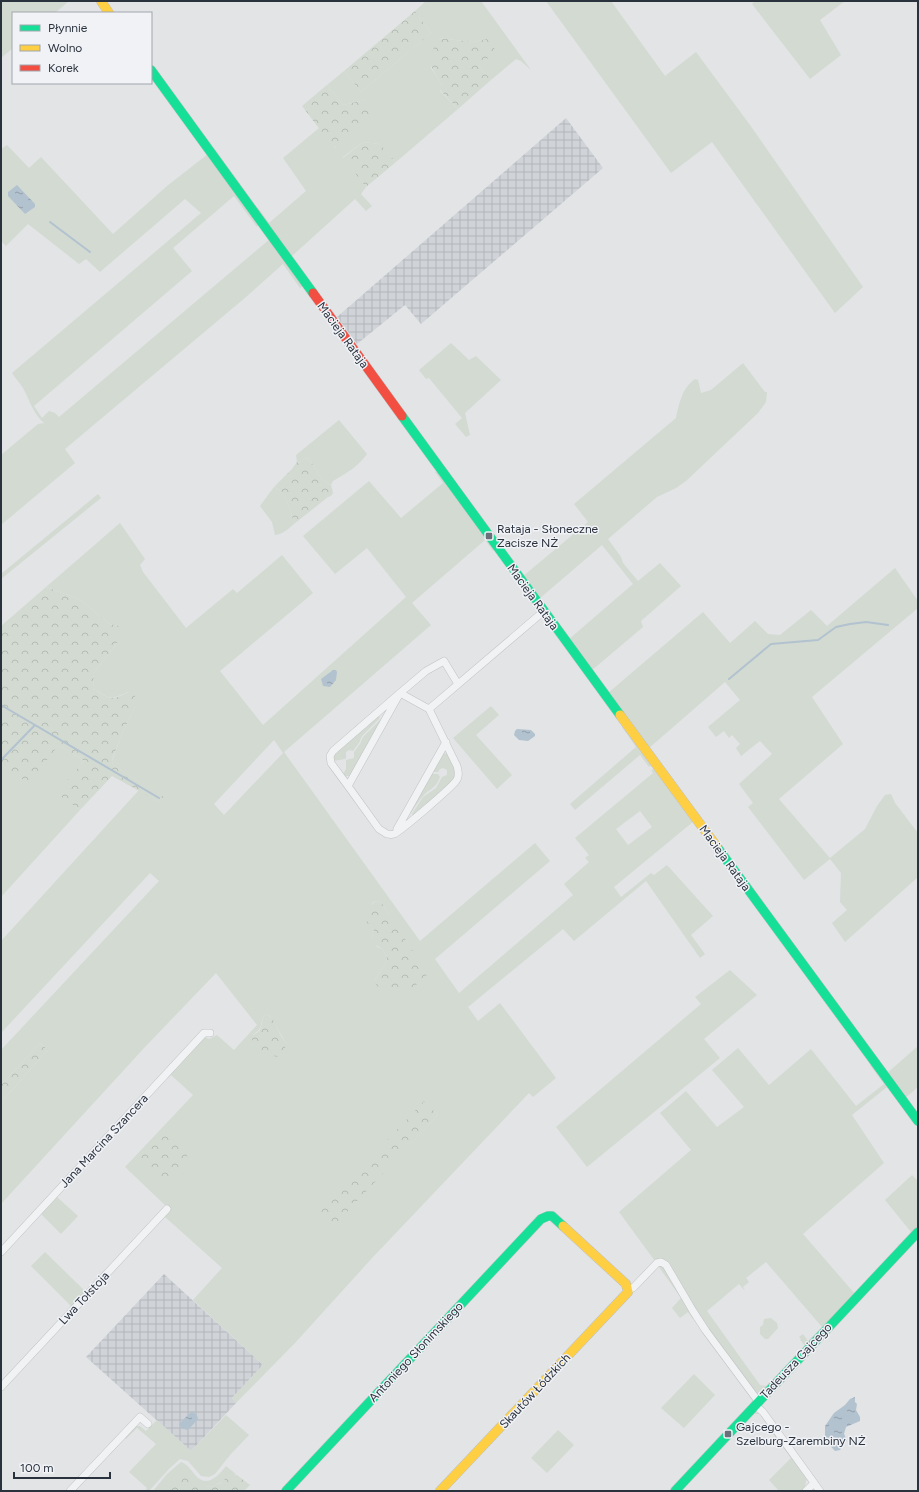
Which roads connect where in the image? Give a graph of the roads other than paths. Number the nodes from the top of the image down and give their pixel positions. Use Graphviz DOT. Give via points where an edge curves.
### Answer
graph roads {
  1 [pos="101,1"];
  2 [pos="108,12"];
  3 [pos="152,71"];
  4 [pos="544,611"];
  5 [pos="458,684"];
  6 [pos="400,694"];
  7 [pos="429,708"];
  8 [pos="446,742"];
  9 [pos="348,786"];
  10 [pos="395,833"];
  11 [pos="210,1033"];
  12 [pos="918,1121"];
  13 [pos="166,1209"];
  14 [pos="918,1232"];
  15 [pos="1,1252"];
  16 [pos="628,1290"];
  17 [pos="1,1387"];
  18 [pos="757,1403"];
  19 [pos="148,1424"];
  20 [pos="814,1484"];
  21 [pos="70,1491"];
  22 [pos="286,1491"];
  23 [pos="440,1491"];
  24 [pos="675,1491"];
  25 [pos="806,1491"];
  26 [pos="820,1491"];
  1 -- 2 [label="street"];
  3 -- 4 [label="street, Macieja Rataja"];
  4 -- 5 [label="street"];
  4 -- 12 [label="street, Macieja Rataja"];
  5 -- 6 [label="street" via="444,661 426,671"];
  5 -- 7 [label="street"];
  6 -- 7 [label="street"];
  6 -- 9 [label="street"];
  6 -- 9 [label="street" via="331,753 331,763"];
  7 -- 8 [label="street"];
  8 -- 10 [label="street"];
  8 -- 10 [label="street" via="458,770 456,781"];
  9 -- 10 [label="street" via="381,831 387,834"];
  11 -- 15 [label="street, Jana Marcina Szancera" via="204,1033"];
  13 -- 17 [label="street, Lwa Tołstoja"];
  14 -- 18 [label="street, Tadeusza Gajcego"];
  16 -- 18 [label="street, Skautów Łódzkich" via="657,1263 662,1262 668,1266 693,1311"];
  16 -- 22 [label="street, Antoniego Słonimskiego" via="625,1283 556,1219 548,1216 541,1219"];
  16 -- 23 [label="street, Skautów Łódzkich"];
  18 -- 20 [label="street"];
  18 -- 24 [label="street, Tadeusza Gajcego"];
  19 -- 21 [label="street" via="140,1417"];
  20 -- 25 [label="street"];
  20 -- 26 [label="street"];
}
